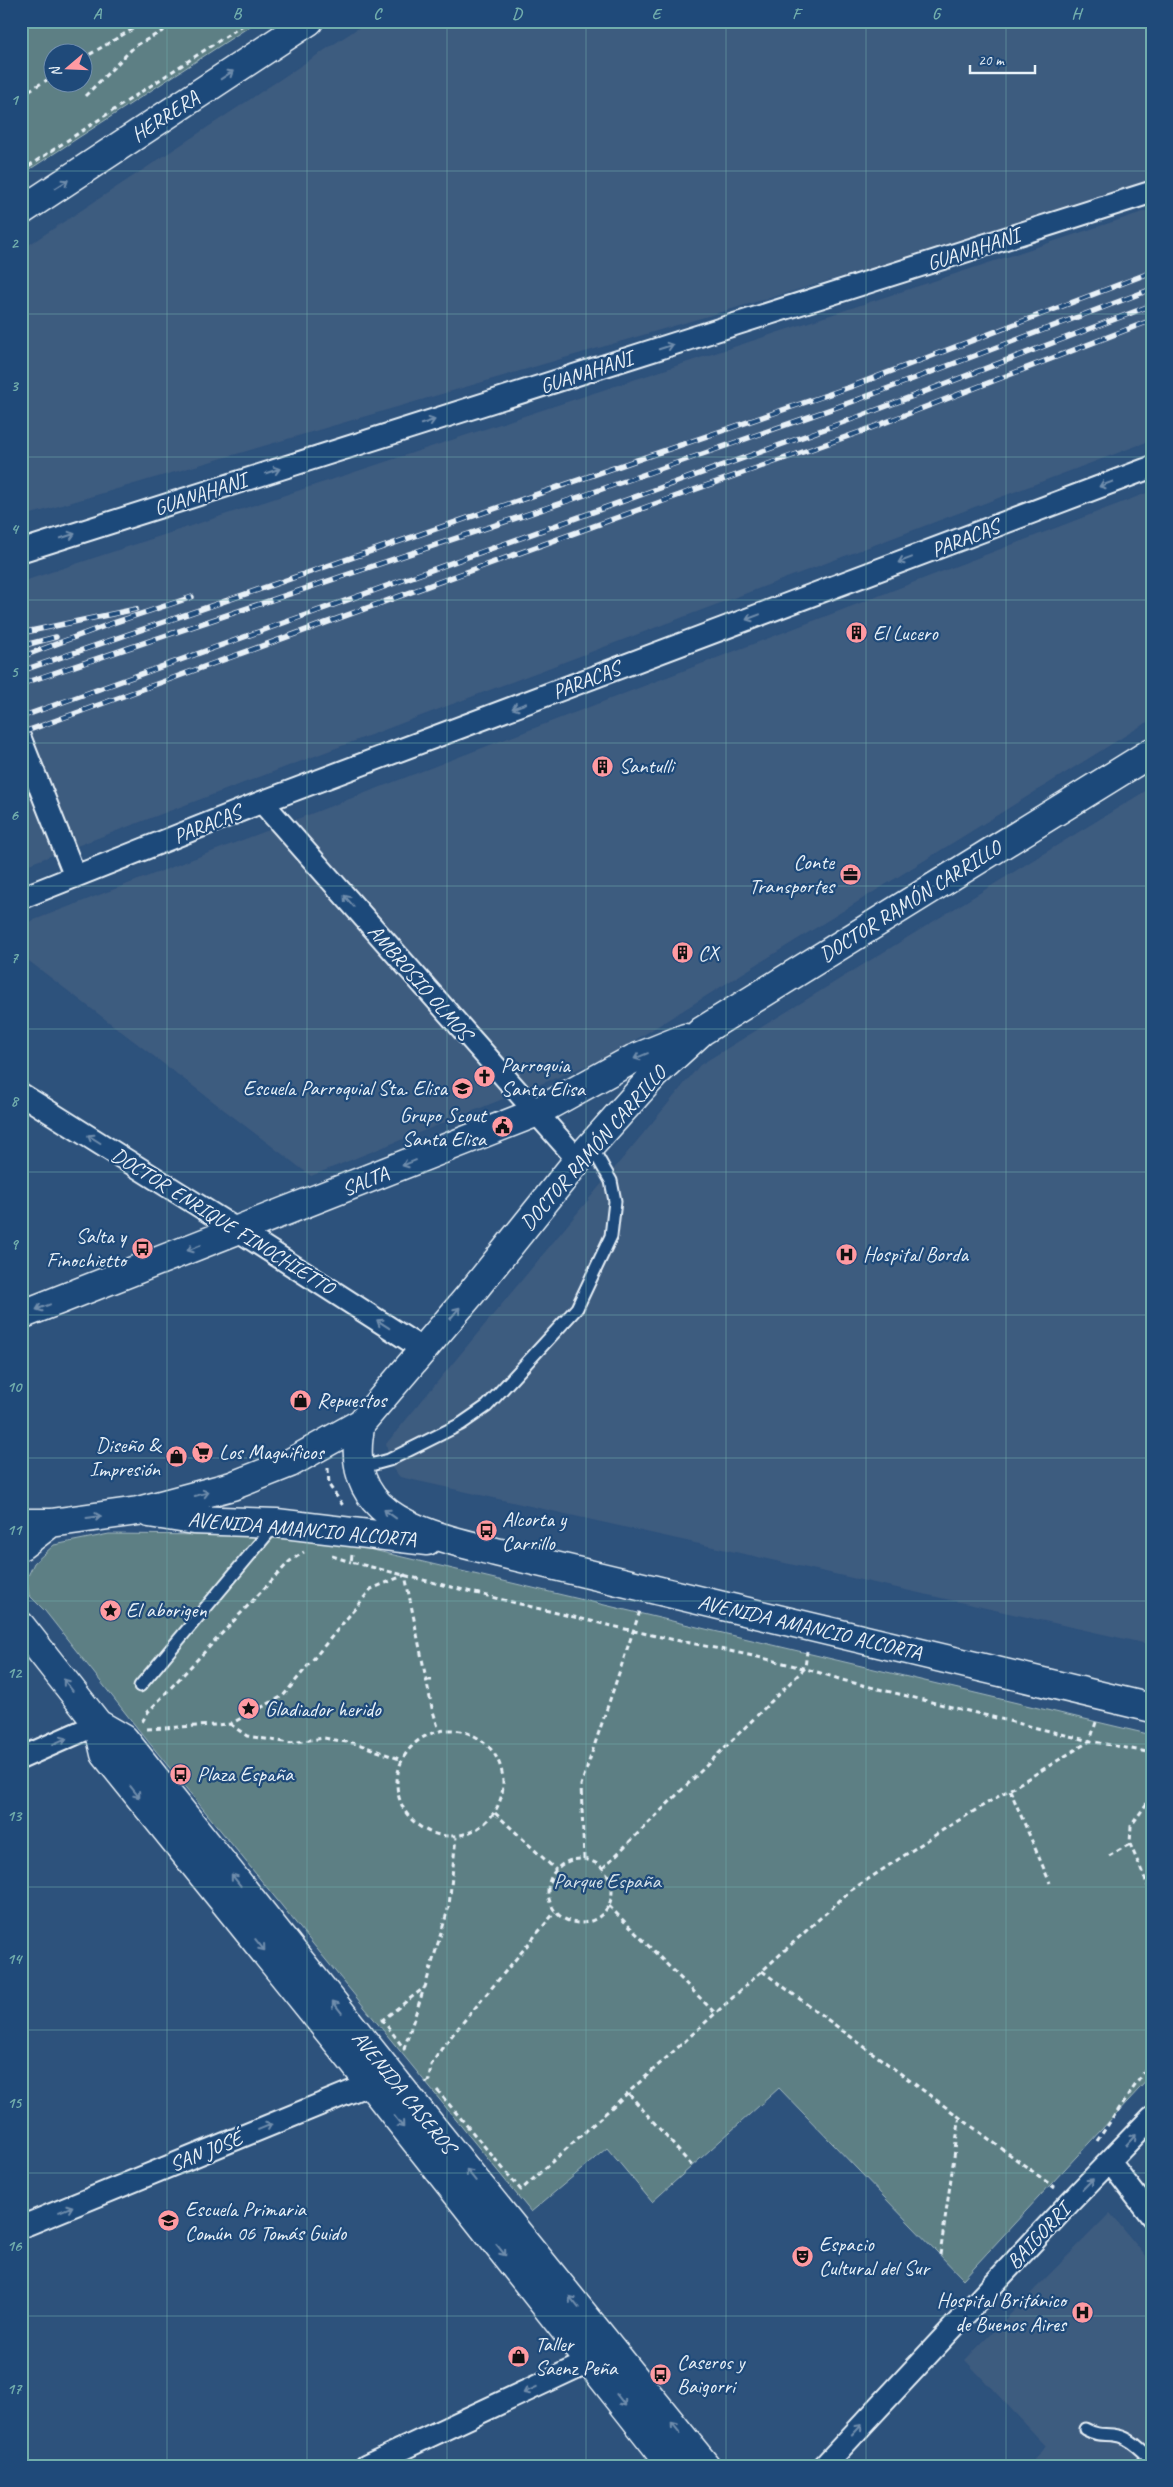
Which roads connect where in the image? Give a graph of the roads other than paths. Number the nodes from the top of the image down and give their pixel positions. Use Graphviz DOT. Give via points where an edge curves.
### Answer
graph roads {
  1 [pos="309,21"];
  2 [pos="1152,192"];
  3 [pos="21,211"];
  4 [pos="1152,467"];
  5 [pos="21,551"];
  6 [pos="21,740"];
  7 [pos="1152,752"];
  8 [pos="262,802"];
  9 [pos="75,876"];
  10 [pos="21,898"];
  11 [pos="702,1031"];
  12 [pos="21,1094"];
  13 [pos="536,1113"];
  14 [pos="585,1153"];
  15 [pos="239,1230"];
  16 [pos="21,1315"];
  17 [pos="424,1350"];
  18 [pos="361,1423"];
  19 [pos="358,1468"];
  20 [pos="138,1511"];
  21 [pos="21,1523"];
  22 [pos="51,1523"];
  23 [pos="276,1523"];
  24 [pos="468,1545"];
  25 [pos="21,1546"];
  26 [pos="21,1626"];
  27 [pos="140,1686"];
  28 [pos="1152,1708"];
  29 [pos="98,1724"];
  30 [pos="21,1758"];
  31 [pos="379,2078"];
  32 [pos="1152,2117"];
  33 [pos="1110,2162"];
  34 [pos="1152,2217"];
  35 [pos="21,2227"];
  36 [pos="601,2356"];
  37 [pos="1085,2429"];
  38 [pos="1152,2459"];
  39 [pos="366,2466"];
  40 [pos="672,2466"];
  41 [pos="706,2466"];
  42 [pos="824,2466"];
  3 -- 1 [label="main road, HERRERA, one-way"];
  5 -- 2 [label="street, GUANAHANI, one-way"];
  4 -- 8 [label="street, PARACAS, one-way"];
  6 -- 9 [label="street"];
  7 -- 11 [label="main road, DOCTOR RAMÓN CARRILLO"];
  8 -- 9 [label="street, PARACAS"];
  13 -- 8 [label="street, AMBROSIO OLMOS, one-way"];
  9 -- 10 [label="street, PARACAS"];
  11 -- 13 [label="main road, SALTA, one-way" via="633,1059"];
  11 -- 14 [label="main road, DOCTOR RAMÓN CARRILLO" via="655,1074"];
  15 -- 12 [label="street, DOCTOR ENRIQUE FINOCHIETTO, one-way"];
  13 -- 14 [label="street, AMBROSIO OLMOS"];
  13 -- 15 [label="main road, SALTA, one-way"];
  17 -- 14 [label="main road, DOCTOR RAMÓN CARRILLO, one-way"];
  14 -- 19 [label="lane" via="610,1181 615,1201 611,1236 577,1308 487,1406 461,1424 398,1455"];
  15 -- 16 [label="main road, SALTA, one-way"];
  17 -- 15 [label="street, DOCTOR ENRIQUE FINOCHIETTO, one-way"];
  17 -- 18 [label="main road, DOCTOR RAMÓN CARRILLO"];
  18 -- 19 [label="main road, AVENIDA AMANCIO ALCORTA" via="356,1442"];
  20 -- 18 [label="main road, DOCTOR RAMÓN CARRILLO, one-way" via="251,1480 290,1463"];
  24 -- 19 [label="main road, AVENIDA AMANCIO ALCORTA, one-way" via="422,1531 392,1516 365,1489"];
  22 -- 20 [label="main road, DOCTOR RAMÓN CARRILLO, one-way"];
  20 -- 23 [label="main road, AVENIDA AMANCIO ALCORTA" via="193,1520"];
  21 -- 22 [label="main road"];
  22 -- 25 [label="main road"];
  23 -- 24 [label="main road, AVENIDA AMANCIO ALCORTA"];
  23 -- 27 [label="lane"];
  24 -- 28 [label="main road, AVENIDA AMANCIO ALCORTA"];
  29 -- 26 [label="main road, AVENIDA CASEROS, one-way"];
  30 -- 29 [label="street, one-way"];
  29 -- 31 [label="main road, AVENIDA CASEROS, one-way" via="105,1754"];
  31 -- 29 [label="main road, AVENIDA CASEROS, one-way" via="362,2040 124,1739"];
  35 -- 31 [label="street, SAN JOSÉ, one-way"];
  31 -- 36 [label="main road, AVENIDA CASEROS, one-way"];
  36 -- 31 [label="main road, AVENIDA CASEROS, one-way" via="409,2098"];
  33 -- 32 [label="street, BAIGORRI, one-way"];
  33 -- 34 [label="street"];
  42 -- 33 [label="street, BAIGORRI, one-way"];
  36 -- 39 [label="street, one-way"];
  36 -- 40 [label="main road, AVENIDA CASEROS, one-way"];
  41 -- 36 [label="main road, AVENIDA CASEROS, one-way"];
  37 -- 38 [label="lane" via="1097,2436 1118,2435"];
}
